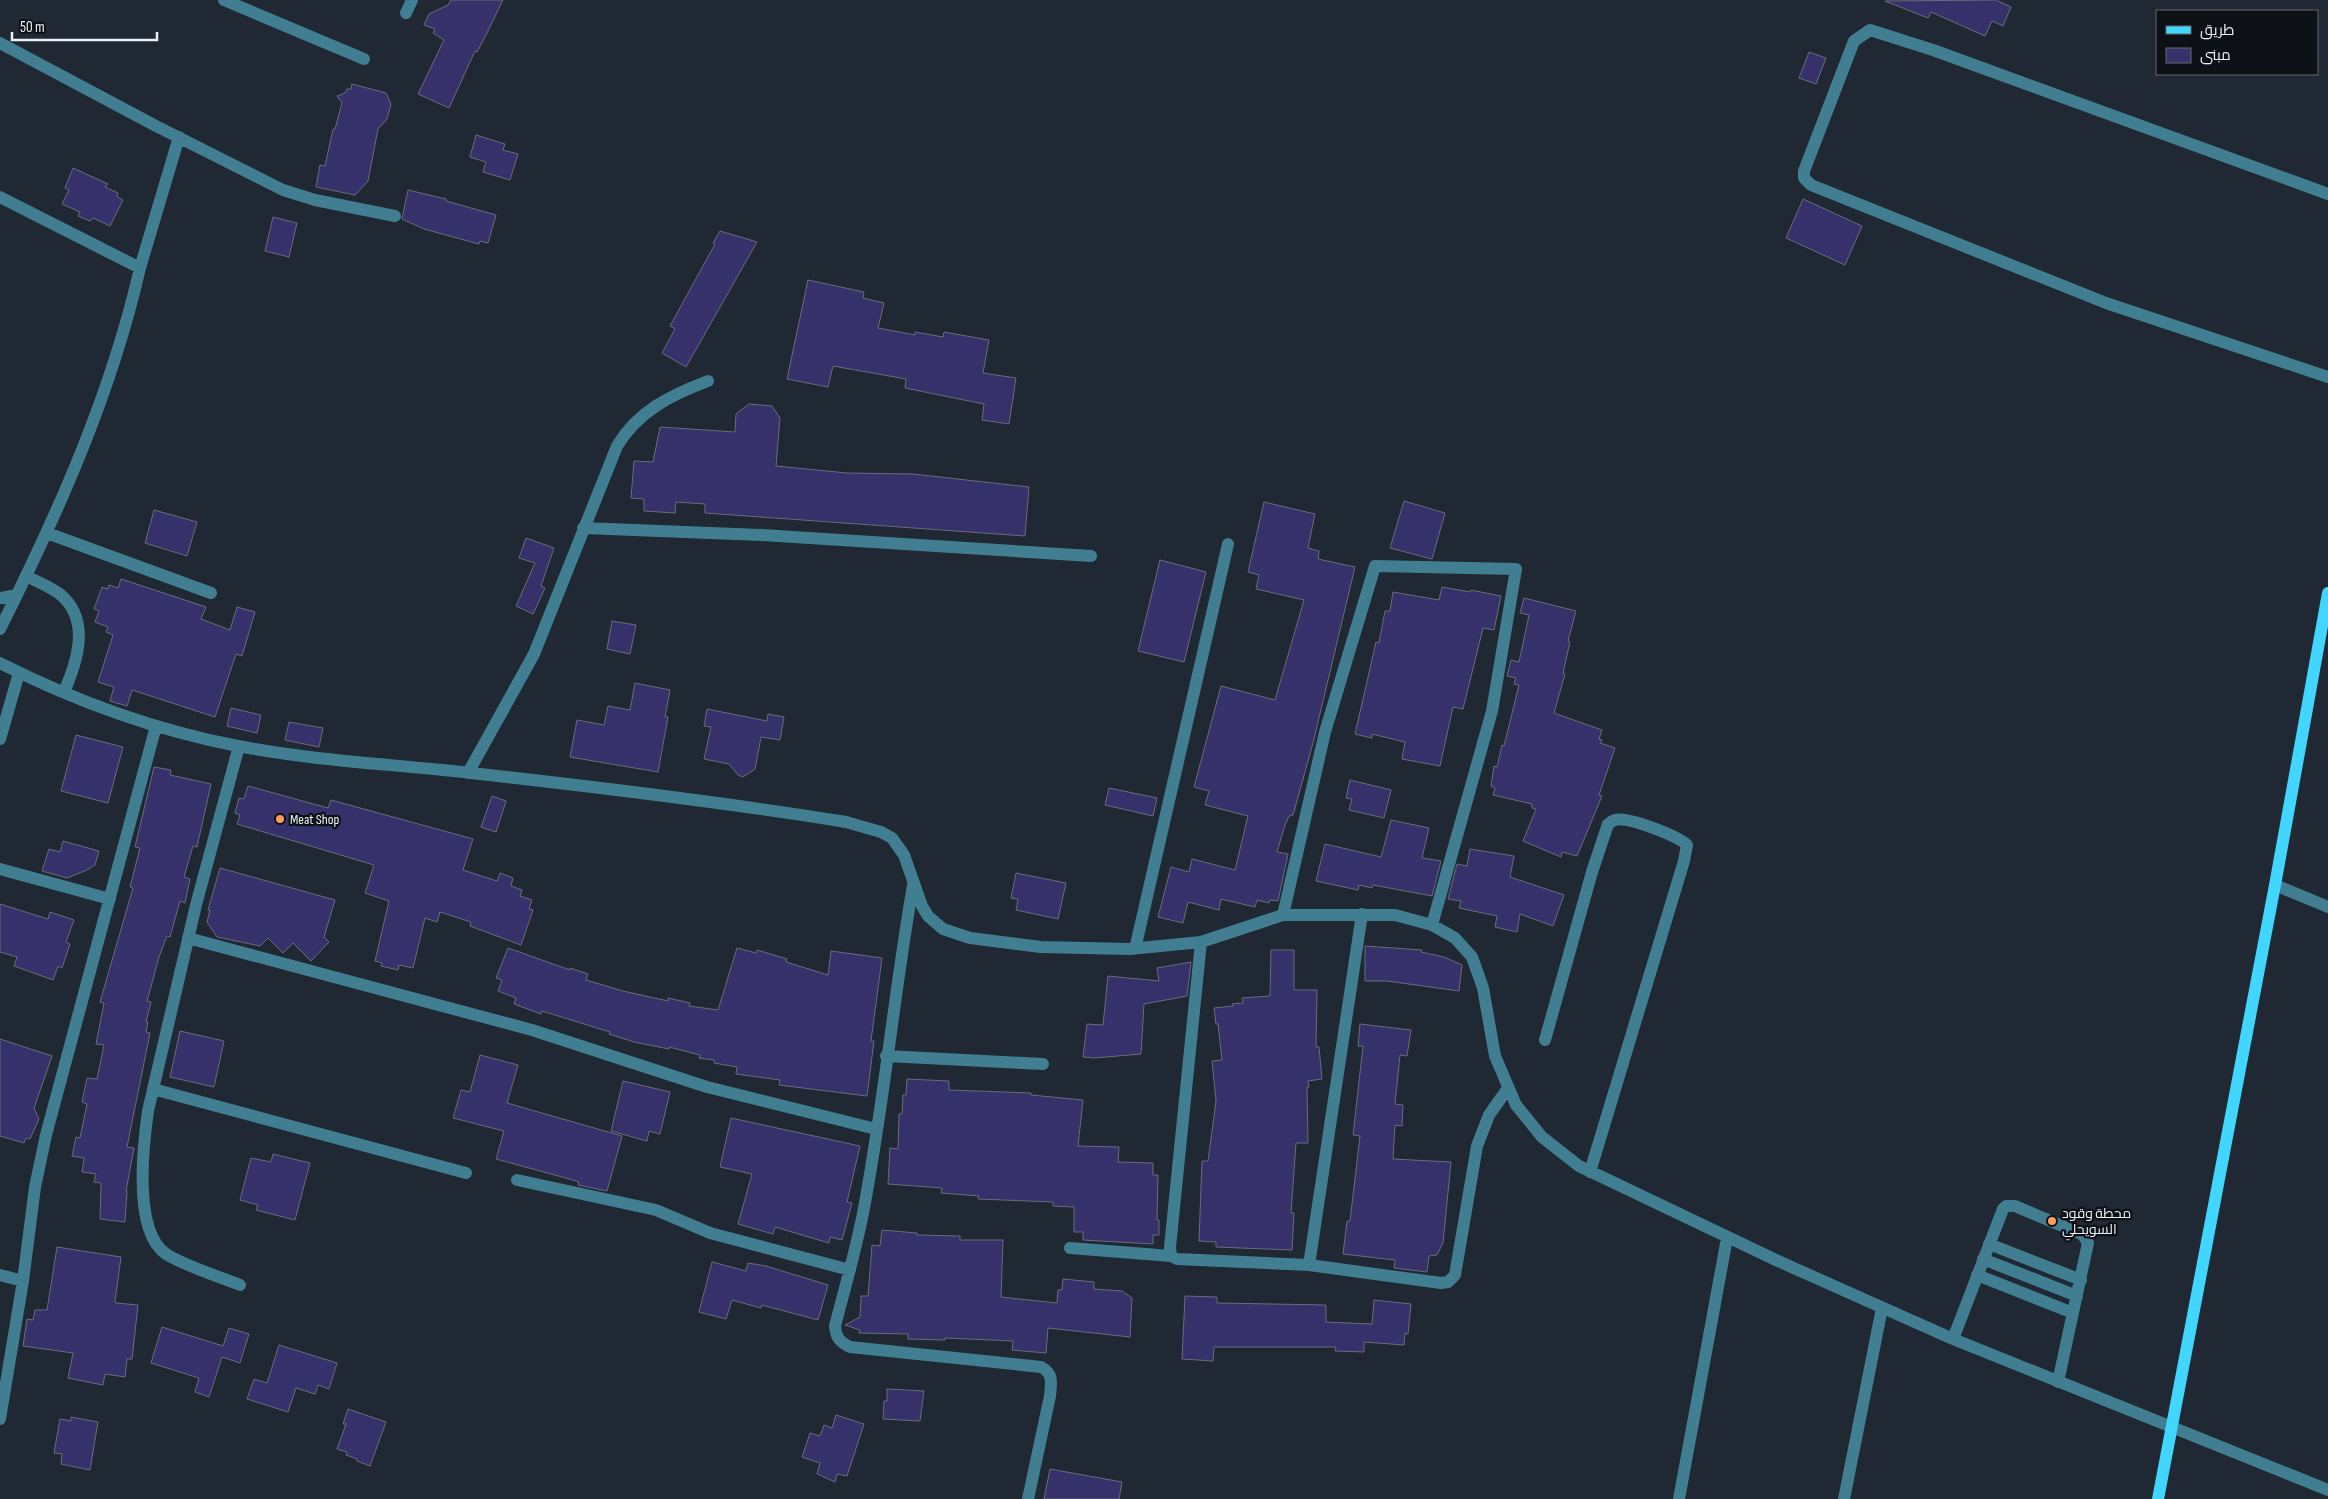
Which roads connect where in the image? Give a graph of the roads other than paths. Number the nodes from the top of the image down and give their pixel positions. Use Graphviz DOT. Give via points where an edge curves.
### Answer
graph roads {
  1 [pos="224,0"];
  2 [pos="412,0"];
  3 [pos="406,14"];
  4 [pos="0,43"];
  5 [pos="364,59"];
  6 [pos="179,137"];
  7 [pos="2328,194"];
  8 [pos="0,197"];
  9 [pos="395,216"];
  10 [pos="140,268"];
  11 [pos="2328,377"];
  12 [pos="708,381"];
  13 [pos="583,528"];
  14 [pos="47,533"];
  15 [pos="1228,544"];
  16 [pos="1091,556"];
  17 [pos="26,576"];
  18 [pos="211,593"];
  19 [pos="2328,593"];
  20 [pos="17,595"];
  21 [pos="0,598"];
  22 [pos="0,629"];
  23 [pos="0,663"];
  24 [pos="19,673"];
  25 [pos="64,692"];
  26 [pos="156,726"];
  27 [pos="0,739"];
  28 [pos="239,746"];
  29 [pos="468,773"];
  30 [pos="0,869"];
  31 [pos="914,882"];
  32 [pos="2275,885"];
  33 [pos="110,898"];
  34 [pos="2328,907"];
  35 [pos="1362,914"];
  36 [pos="1283,915"];
  37 [pos="1432,925"];
  38 [pos="188,938"];
  39 [pos="1201,942"];
  40 [pos="1135,949"];
  41 [pos="1545,1040"];
  42 [pos="886,1056"];
  43 [pos="1043,1064"];
  44 [pos="1508,1088"];
  45 [pos="153,1090"];
  46 [pos="876,1129"];
  47 [pos="1590,1172"];
  48 [pos="466,1173"];
  49 [pos="517,1180"];
  50 [pos="1727,1238"];
  51 [pos="1989,1244"];
  52 [pos="1070,1248"];
  53 [pos="1171,1256"];
  54 [pos="1983,1259"];
  55 [pos="1309,1265"];
  56 [pos="850,1270"];
  57 [pos="0,1275"];
  58 [pos="1977,1276"];
  59 [pos="2081,1280"];
  60 [pos="23,1281"];
  61 [pos="240,1285"];
  62 [pos="2077,1296"];
  63 [pos="1882,1308"];
  64 [pos="2073,1313"];
  65 [pos="1953,1339"];
  66 [pos="2058,1382"];
  67 [pos="0,1419"];
  68 [pos="2172,1427"];
  69 [pos="2328,1490"];
  70 [pos="1028,1499"];
  71 [pos="1679,1499"];
  72 [pos="1844,1499"];
  73 [pos="2158,1499"];
  1 -- 5 [label="street"];
  2 -- 3 [label="street"];
  4 -- 6 [label="street"];
  6 -- 9 [label="street" via="283,190 315,200"];
  6 -- 10 [label="street"];
  7 -- 11 [label="street" via="1942,53 1870,30 1854,41 1804,172 1804,178 1811,185 2034,276"];
  8 -- 10 [label="street"];
  10 -- 14 [label="street" via="106,387"];
  12 -- 13 [label="street" via="664,399 636,420 624,434"];
  13 -- 16 [label="street" via="761,535"];
  13 -- 29 [label="street" via="534,654"];
  14 -- 17 [label="street"];
  14 -- 18 [label="street"];
  15 -- 40 [label="street"];
  17 -- 20 [label="street"];
  17 -- 25 [label="street" via="59,593 69,603 75,617 79,631 78,657"];
  19 -- 32 [label="main road"];
  20 -- 21 [label="street"];
  20 -- 22 [label="street"];
  23 -- 24 [label="street"];
  24 -- 25 [label="street"];
  24 -- 27 [label="street"];
  25 -- 26 [label="street" via="105,710"];
  26 -- 28 [label="street"];
  26 -- 33 [label="street"];
  28 -- 29 [label="street"];
  28 -- 38 [label="street"];
  29 -- 31 [label="street" via="654,793 846,822 892,838 900,847"];
  30 -- 33 [label="street"];
  31 -- 40 [label="street" via="928,916 952,933 1041,947"];
  31 -- 42 [label="street"];
  32 -- 34 [label="street"];
  32 -- 68 [label="main road"];
  33 -- 60 [label="street" via="46,1135 35,1187"];
  35 -- 36 [label="street"];
  35 -- 37 [label="street" via="1395,915"];
  35 -- 55 [label="street"];
  36 -- 37 [label="street" via="1326,732 1375,566 1516,569 1492,711"];
  36 -- 39 [label="street"];
  37 -- 44 [label="street" via="1455,938 1472,957 1483,988 1495,1056"];
  38 -- 45 [label="street"];
  38 -- 46 [label="street" via="532,1030 707,1087"];
  39 -- 40 [label="street"];
  39 -- 53 [label="street"];
  41 -- 47 [label="street" via="1608,824 1622,819 1662,831 1682,841 1687,845 1684,861"];
  42 -- 43 [label="street"];
  42 -- 46 [label="street"];
  44 -- 47 [label="street" via="1516,1105 1542,1137"];
  44 -- 55 [label="street" via="1489,1115 1477,1146 1452,1280 1441,1283"];
  45 -- 48 [label="street"];
  45 -- 61 [label="street" via="146,1128 144,1174 144,1203 152,1237 167,1254"];
  46 -- 56 [label="street" via="866,1198"];
  47 -- 50 [label="street"];
  49 -- 56 [label="street" via="656,1210 710,1233"];
  50 -- 63 [label="street"];
  50 -- 71 [label="street"];
  51 -- 54 [label="street"];
  51 -- 59 [label="street"];
  51 -- 59 [label="street" via="2003,1209 2015,1206 2083,1235 2088,1243"];
  52 -- 53 [label="street"];
  53 -- 55 [label="street" via="1178,1259"];
  54 -- 58 [label="street"];
  54 -- 62 [label="street"];
  56 -- 70 [label="street" via="835,1326 836,1334 850,1347 1040,1367 1048,1372 1052,1380 1050,1396"];
  57 -- 60 [label="street"];
  58 -- 64 [label="street"];
  58 -- 65 [label="street"];
  59 -- 62 [label="street"];
  60 -- 67 [label="street"];
  62 -- 64 [label="street"];
  63 -- 65 [label="street"];
  63 -- 72 [label="street"];
  64 -- 66 [label="street"];
  65 -- 66 [label="street"];
  66 -- 68 [label="street"];
  68 -- 69 [label="street"];
  68 -- 73 [label="main road"];
}
